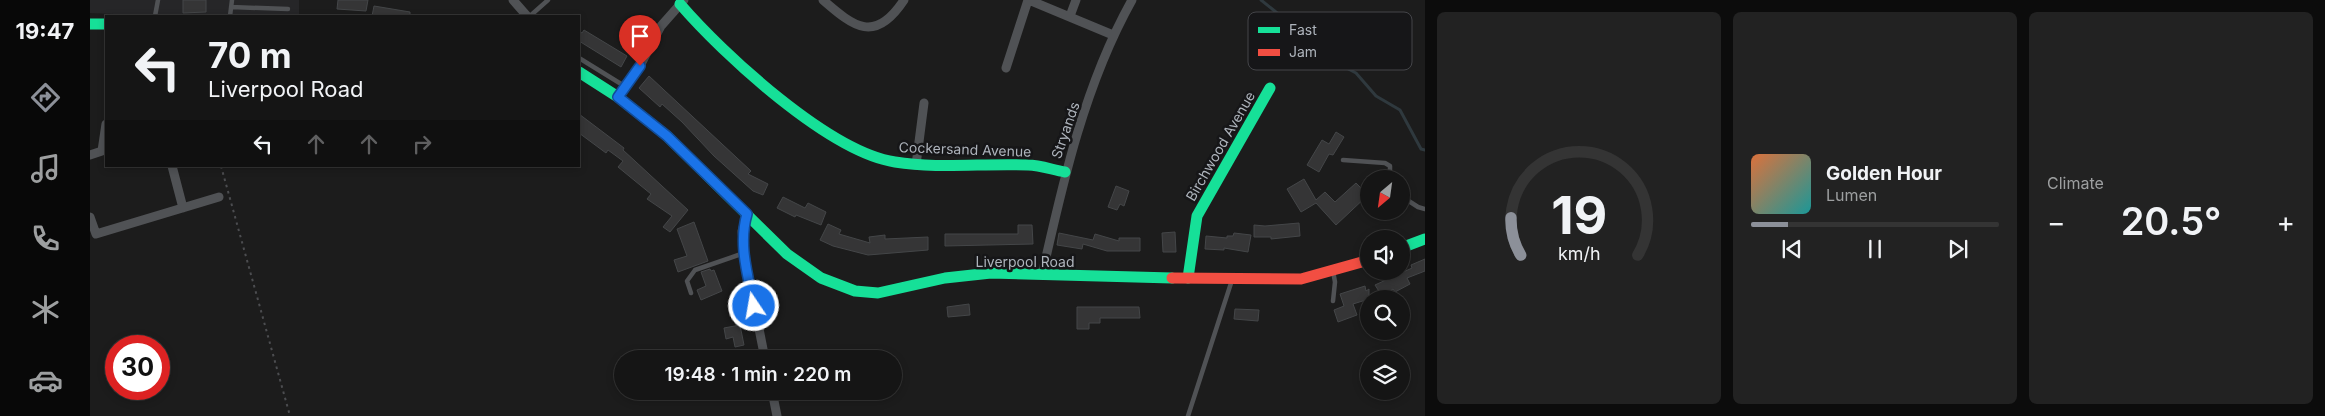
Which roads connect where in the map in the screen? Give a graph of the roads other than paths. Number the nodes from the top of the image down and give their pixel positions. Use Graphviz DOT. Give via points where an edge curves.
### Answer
graph roads {
  1 [pos="158,0"];
  2 [pos="232,0"];
  3 [pos="513,0"];
  4 [pos="548,0"];
  5 [pos="823,0"];
  6 [pos="904,0"];
  7 [pos="1028,0"];
  8 [pos="1076,0"];
  9 [pos="1132,0"];
  10 [pos="682,2"];
  11 [pos="231,7"];
  12 [pos="288,10"];
  13 [pos="155,15"];
  14 [pos="230,15"];
  15 [pos="527,15"];
  16 [pos="529,15"];
  17 [pos="1070,16"];
  18 [pos="90,24"];
  19 [pos="105,24"];
  20 [pos="1113,35"];
  21 [pos="580,59"];
  22 [pos="1006,68"];
  23 [pos="580,73"];
  24 [pos="626,87"];
  25 [pos="1270,88"];
  26 [pos="618,97"];
  27 [pos="924,103"];
  28 [pos="105,131"];
  29 [pos="90,155"];
  30 [pos="1343,160"];
  31 [pos="916,165"];
  32 [pos="172,167"];
  33 [pos="1390,170"];
  34 [pos="1065,172"];
  35 [pos="219,197"];
  36 [pos="1410,202"];
  37 [pos="183,208"];
  38 [pos="1425,209"];
  39 [pos="747,214"];
  40 [pos="90,217"];
  41 [pos="93,235"];
  42 [pos="1425,239"];
  43 [pos="1410,245"];
  44 [pos="744,253"];
  45 [pos="1360,263"];
  46 [pos="1333,271"];
  47 [pos="1042,275"];
  48 [pos="1188,278"];
  49 [pos="1232,280"];
  50 [pos="691,293"];
  51 [pos="1333,301"];
  52 [pos="763,350"];
  53 [pos="774,400"];
  54 [pos="777,416"];
  55 [pos="1188,416"];
  1 -- 13 [label="lane"];
  2 -- 11 [label="lane"];
  3 -- 15 [label="street"];
  4 -- 16 [label="lane"];
  5 -- 6 [label="street" via="856,26 871,27 883,23"];
  7 -- 17 [label="street"];
  7 -- 22 [label="street"];
  8 -- 17 [label="street"];
  9 -- 20 [label="street, Stryands"];
  10 -- 24 [label="street" via="661,26"];
  10 -- 31 [label="street, Cockersand Avenue" via="698,25 776,97 858,150 892,162"];
  11 -- 12 [label="lane"];
  11 -- 14 [label="lane"];
  17 -- 20 [label="street"];
  18 -- 19 [label="street"];
  20 -- 34 [label="street, Stryands"];
  21 -- 24 [label="lane"];
  23 -- 26 [label="street, Liverpool Road"];
  24 -- 26 [label="street"];
  25 -- 48 [label="street, Birchwood Avenue" via="1197,216"];
  26 -- 39 [label="street, Liverpool Road" via="667,136"];
  27 -- 31 [label="street"];
  28 -- 29 [label="street" via="102,151"];
  30 -- 33 [label="lane" via="1385,163"];
  31 -- 34 [label="street, Cockersand Avenue" via="1030,165"];
  32 -- 37 [label="street"];
  34 -- 47 [label="street, Stryands"];
  35 -- 37 [label="street"];
  36 -- 38 [label="lane"];
  37 -- 41 [label="street"];
  39 -- 44 [label="street" via="742,231"];
  39 -- 47 [label="street, Liverpool Road" via="800,265 821,278 855,291 878,293 945,278 991,273"];
  40 -- 41 [label="street"];
  42 -- 43 [label="street"];
  44 -- 50 [label="lane" via="695,270 687,281"];
  44 -- 52 [label="street"];
  45 -- 46 [label="street, Liverpool Road"];
  46 -- 49 [label="street, Liverpool Road" via="1301,279"];
  46 -- 51 [label="lane"];
  47 -- 48 [label="street, Liverpool Road"];
  48 -- 49 [label="street, Liverpool Road"];
  49 -- 55 [label="lane"];
  53 -- 54 [label="street"];
}
